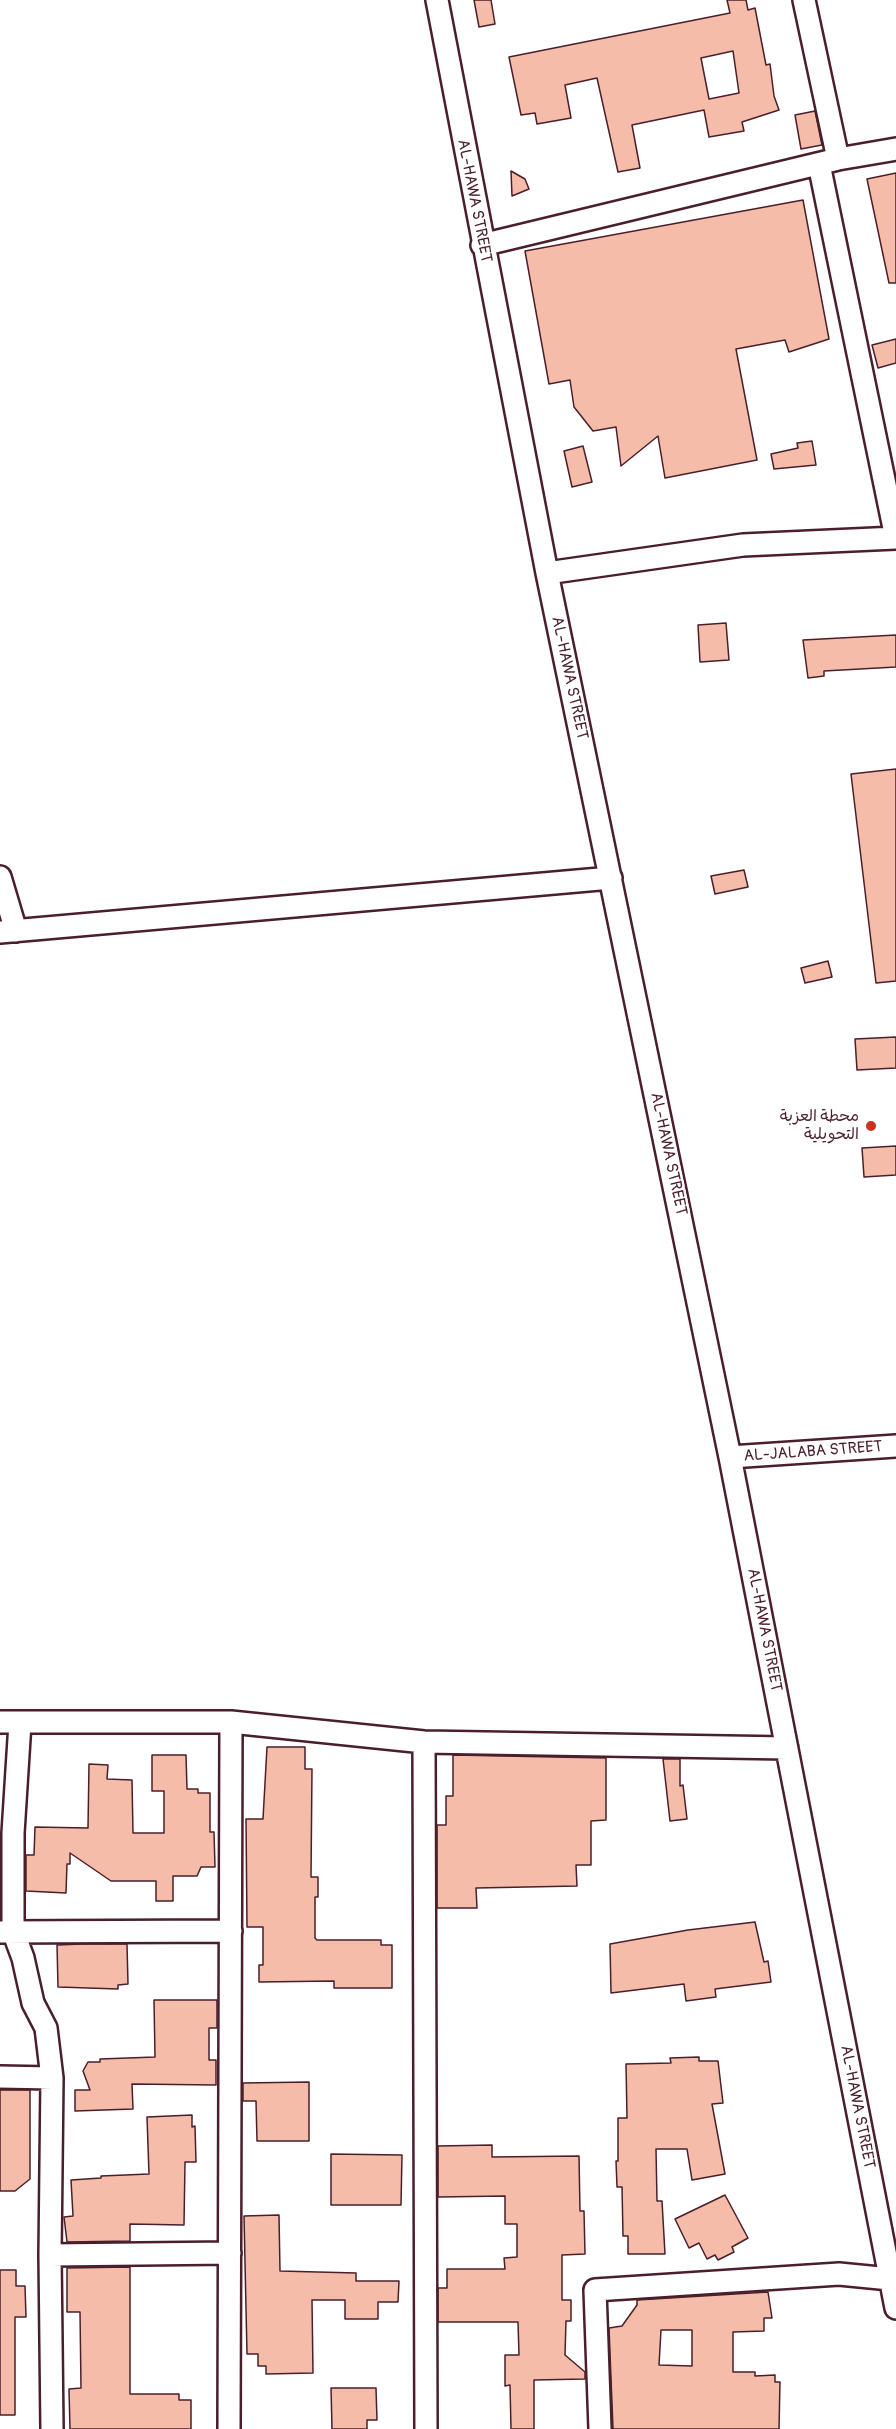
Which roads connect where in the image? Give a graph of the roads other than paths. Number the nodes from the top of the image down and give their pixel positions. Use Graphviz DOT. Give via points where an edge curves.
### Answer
graph roads {
  1 [pos="437,0"];
  2 [pos="804,0"];
  3 [pos="896,149"];
  4 [pos="828,161"];
  5 [pos="482,245"];
  6 [pos="896,538"];
  7 [pos="547,573"];
  8 [pos="0,878"];
  9 [pos="611,878"];
  10 [pos="8,932"];
  11 [pos="896,1446"];
  12 [pos="730,1457"];
  13 [pos="10,1722"];
  14 [pos="231,1722"];
  15 [pos="424,1742"];
  16 [pos="787,1748"];
  17 [pos="7,1931"];
  18 [pos="231,1931"];
  19 [pos="0,2077"];
  20 [pos="52,2078"];
  21 [pos="230,2253"];
  22 [pos="50,2256"];
  23 [pos="890,2279"];
  24 [pos="896,2308"];
  25 [pos="52,2429"];
  26 [pos="229,2429"];
  27 [pos="426,2429"];
  28 [pos="600,2429"];
  1 -- 5 [label="street, AL-HAWA STREET"];
  2 -- 4 [label="street"];
  3 -- 4 [label="street"];
  4 -- 5 [label="street"];
  4 -- 6 [label="street"];
  5 -- 7 [label="street, AL-HAWA STREET"];
  6 -- 7 [label="street" via="743,544"];
  7 -- 9 [label="street, AL-HAWA STREET"];
  8 -- 10 [label="street"];
  9 -- 10 [label="street"];
  9 -- 12 [label="street, AL-HAWA STREET"];
  11 -- 12 [label="street, AL-JALABA STREET"];
  12 -- 16 [label="street, AL-HAWA STREET"];
  13 -- 14 [label="street"];
  13 -- 17 [label="street" via="13,1833"];
  14 -- 15 [label="street"];
  14 -- 18 [label="street"];
  15 -- 16 [label="street"];
  15 -- 27 [label="street"];
  16 -- 23 [label="street, AL-HAWA STREET"];
  17 -- 18 [label="street"];
  17 -- 20 [label="street" via="23,1958 33,2003 46,2028"];
  18 -- 21 [label="street"];
  19 -- 20 [label="street"];
  20 -- 22 [label="street"];
  21 -- 22 [label="street"];
  21 -- 26 [label="street"];
  22 -- 25 [label="street"];
  23 -- 24 [label="street, AL-HAWA STREET"];
  23 -- 28 [label="street" via="839,2274 595,2290"];
}
